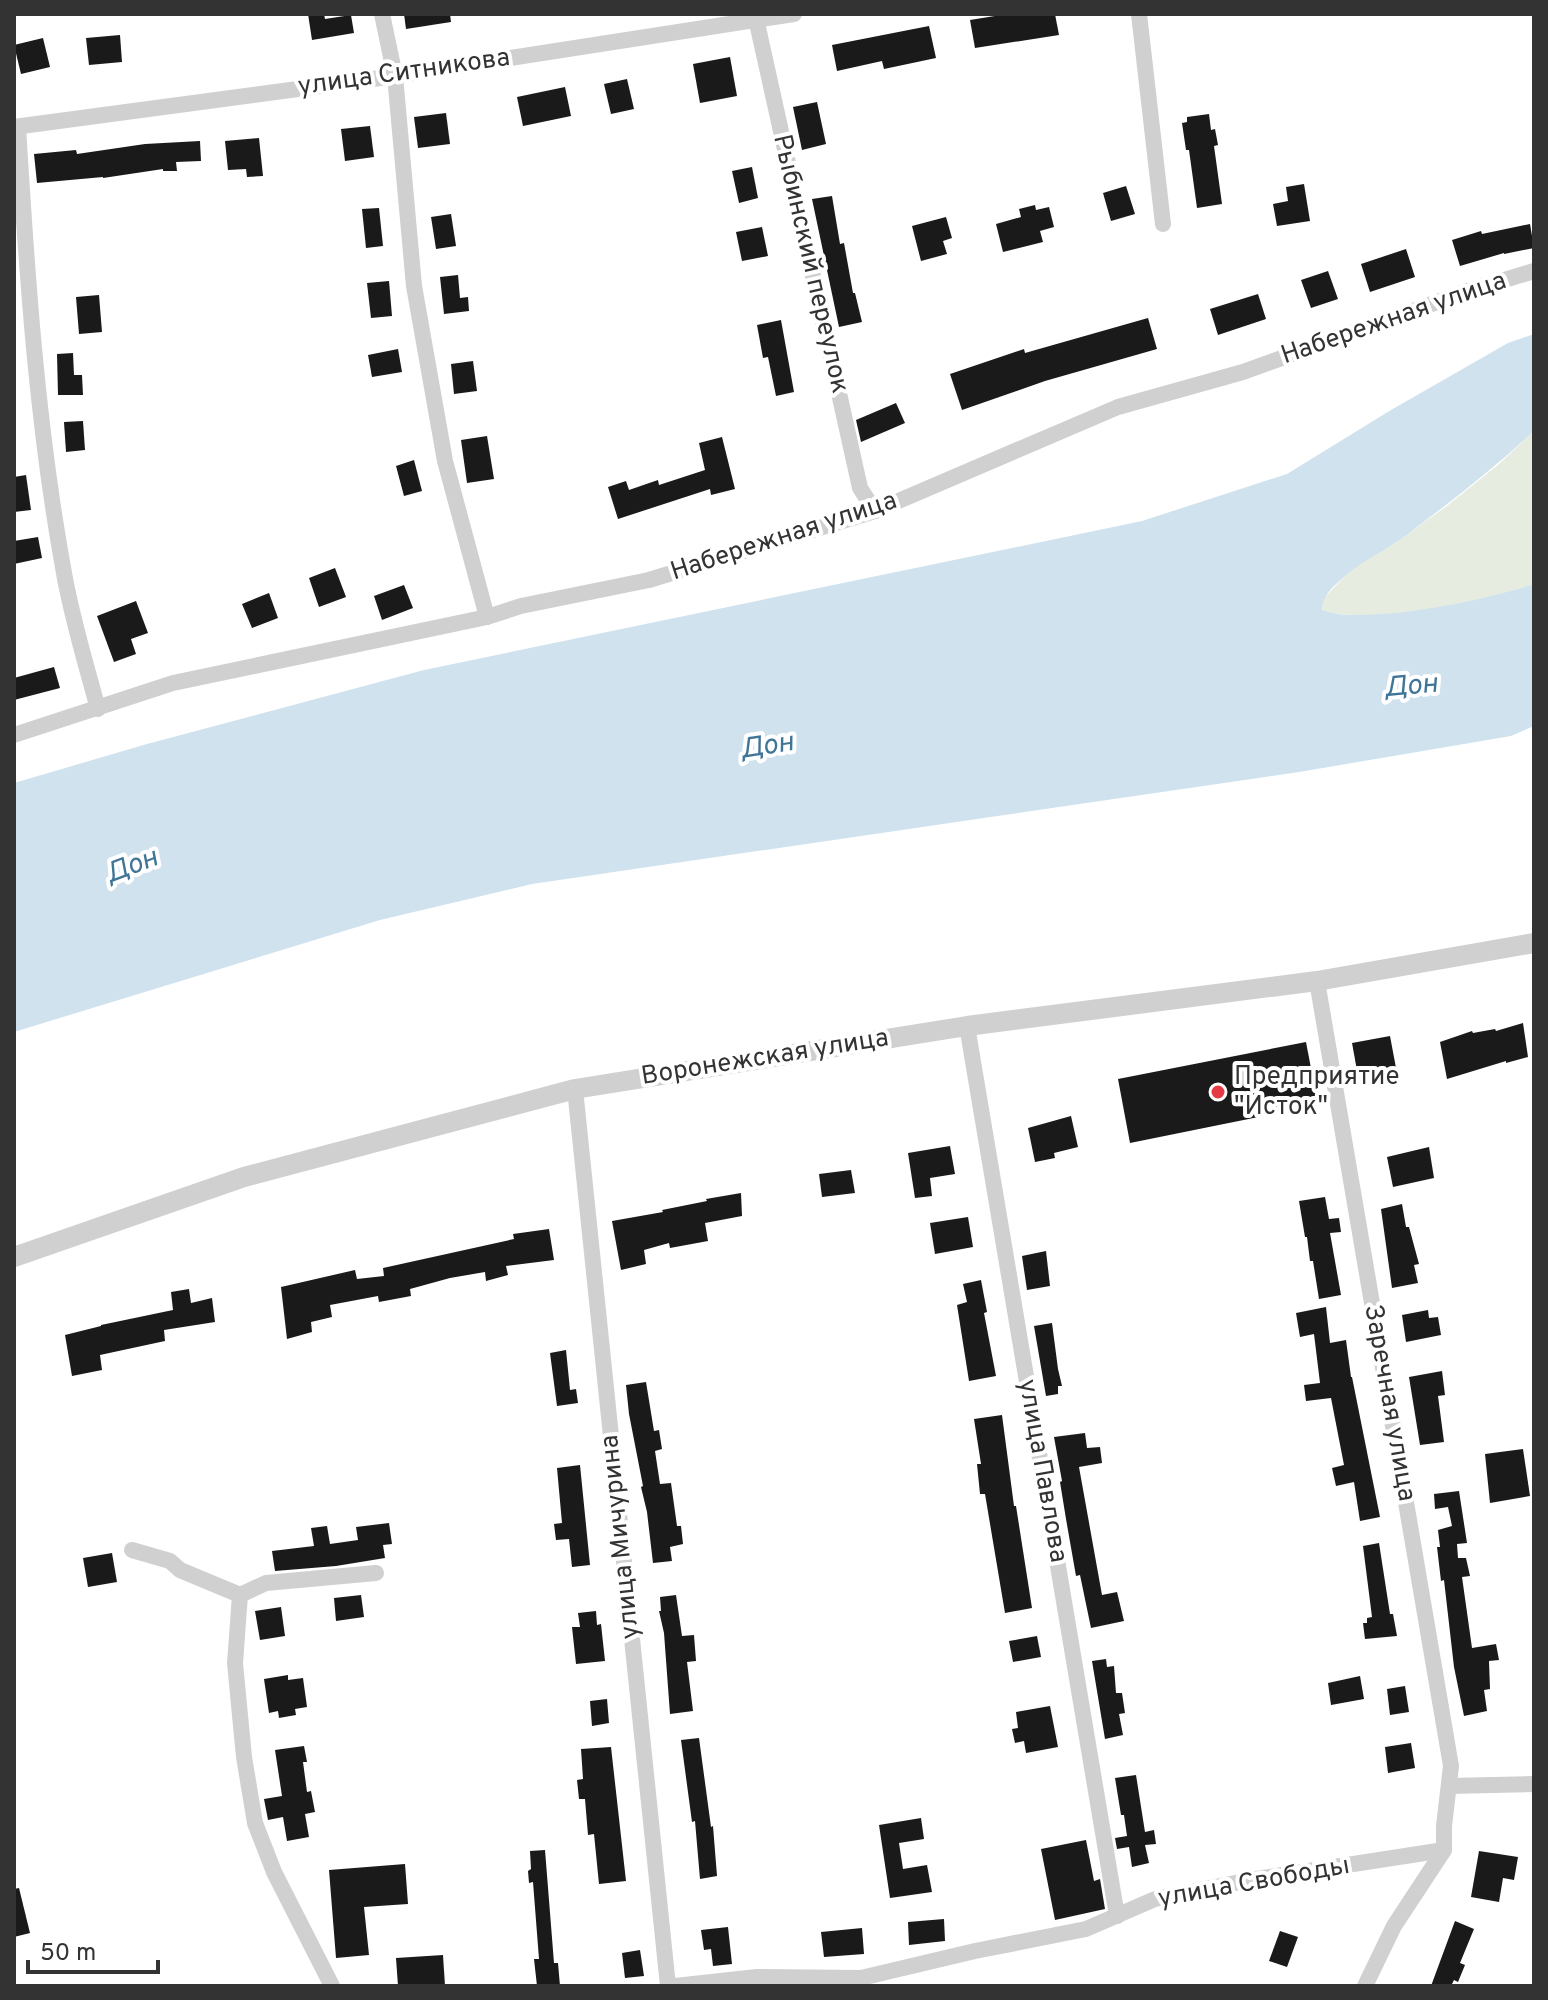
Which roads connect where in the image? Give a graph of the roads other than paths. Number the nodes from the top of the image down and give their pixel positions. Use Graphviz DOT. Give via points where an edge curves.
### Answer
graph roads {
  1 [pos="382,14"];
  2 [pos="794,14"];
  3 [pos="1139,14"];
  4 [pos="755,17"];
  5 [pos="395,76"];
  6 [pos="16,127"];
  7 [pos="1163,224"];
  8 [pos="1534,271"];
  9 [pos="875,511"];
  10 [pos="487,617"];
  11 [pos="98,709"];
  12 [pos="14,735"];
  13 [pos="1534,943"];
  14 [pos="1317,981"];
  15 [pos="967,1026"];
  16 [pos="575,1089"];
  17 [pos="14,1257"];
  18 [pos="132,1550"];
  19 [pos="376,1573"];
  20 [pos="240,1595"];
  21 [pos="1534,1784"];
  22 [pos="1449,1786"];
  23 [pos="1444,1850"];
  24 [pos="1117,1916"];
  25 [pos="332,1986"];
  26 [pos="668,1986"];
  27 [pos="675,1986"];
  28 [pos="1365,1986"];
  1 -- 5 [label="street"];
  2 -- 4 [label="street, улица Ситникова"];
  3 -- 7 [label="street"];
  4 -- 5 [label="street, улица Ситникова"];
  4 -- 9 [label="street, Рыбинский переулок" via="860,488"];
  5 -- 6 [label="street, улица Ситникова"];
  5 -- 10 [label="street" via="414,286 445,461"];
  6 -- 11 [label="street" via="43,439 65,576"];
  8 -- 9 [label="street, Набережная улица" via="1243,372 1118,407"];
  9 -- 10 [label="street, Набережная улица" via="649,580"];
  10 -- 11 [label="street, Набережная улица" via="173,683"];
  11 -- 12 [label="street, Набережная улица"];
  13 -- 14 [label="street, Воронежская улица"];
  14 -- 15 [label="street, Воронежская улица"];
  14 -- 22 [label="street, Заречная улица" via="1451,1766"];
  15 -- 16 [label="street, Воронежская улица"];
  15 -- 24 [label="street, улица Павлова"];
  16 -- 17 [label="street, Воронежская улица" via="244,1177"];
  16 -- 26 [label="street, улица Мичурина"];
  18 -- 20 [label="street" via="170,1561"];
  19 -- 20 [label="street" via="266,1583"];
  20 -- 25 [label="street" via="235,1663 255,1823"];
  21 -- 22 [label="street"];
  22 -- 23 [label="street, Заречная улица"];
  23 -- 24 [label="street, улица Свободы" via="1155,1899"];
  23 -- 28 [label="street" via="1394,1926"];
  24 -- 27 [label="street, улица Свободы" via="1086,1929 861,1978 757,1977"];
}
